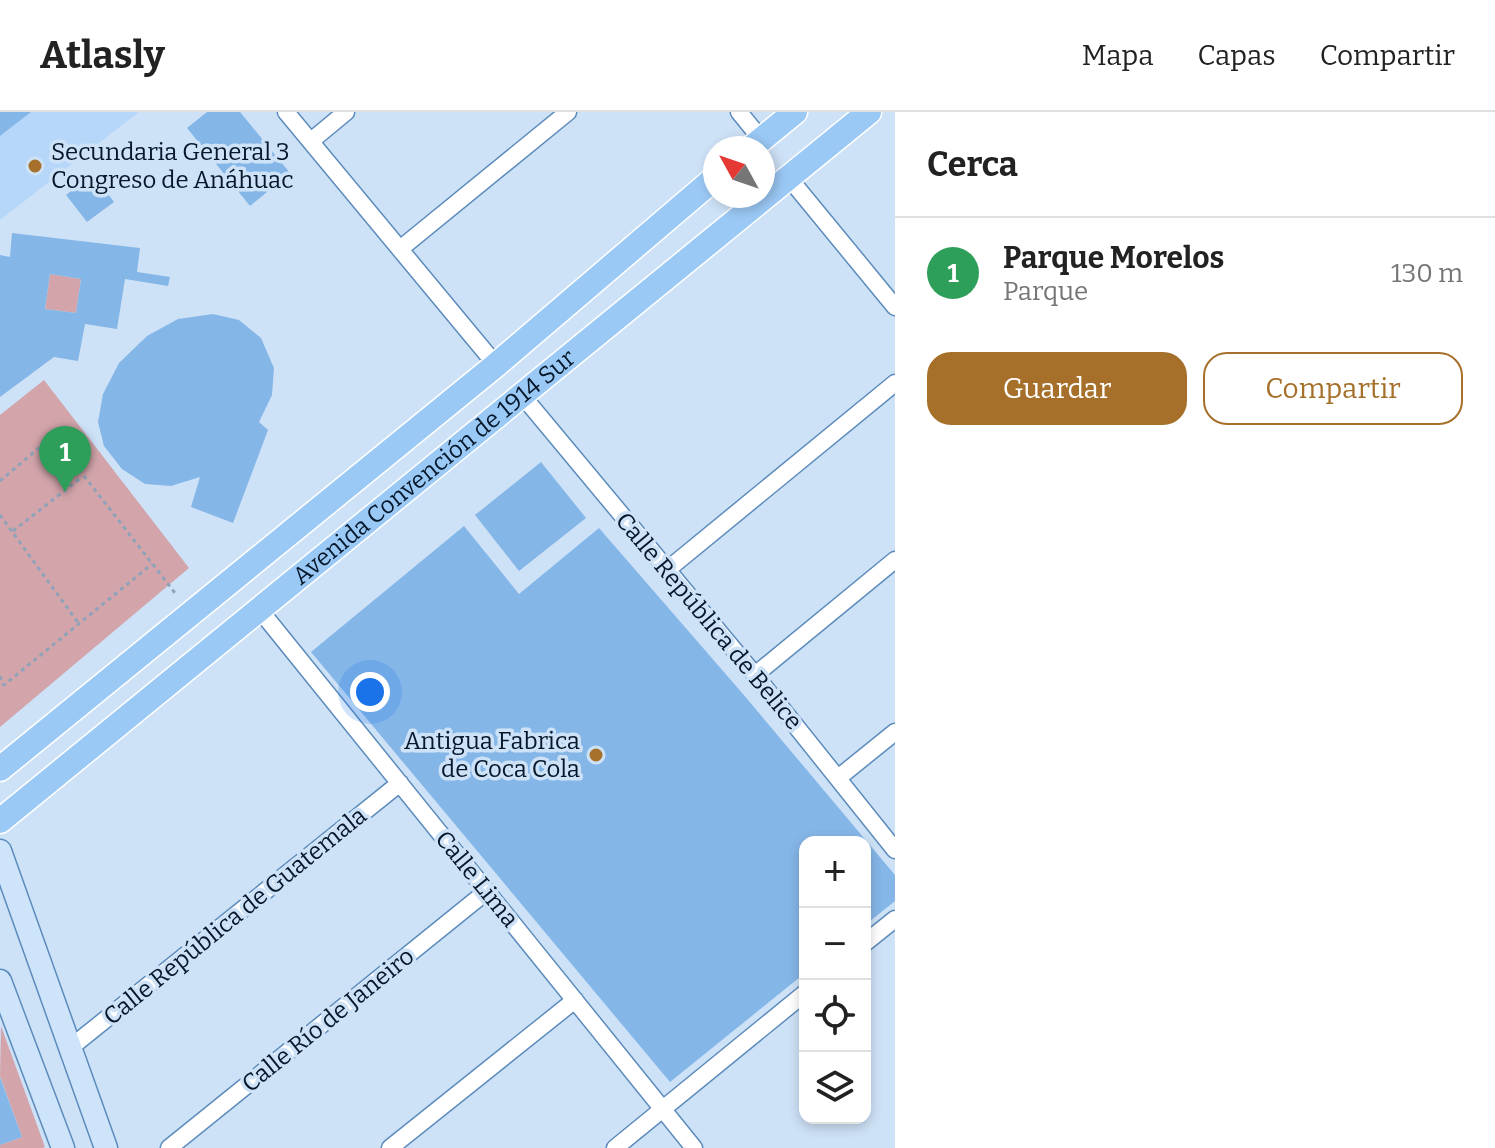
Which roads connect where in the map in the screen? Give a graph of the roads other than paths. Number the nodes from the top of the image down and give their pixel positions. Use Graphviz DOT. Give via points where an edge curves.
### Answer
graph roads {
  1 [pos="286,112"];
  2 [pos="346,112"];
  3 [pos="568,112"];
  4 [pos="739,112"];
  5 [pos="795,112"];
  6 [pos="869,112"];
  7 [pos="752,136"];
  8 [pos="766,136"];
  9 [pos="311,141"];
  10 [pos="789,178"];
  11 [pos="703,188"];
  12 [pos="400,249"];
  13 [pos="895,307"];
  14 [pos="496,365"];
  15 [pos="895,383"];
  16 [pos="521,394"];
  17 [pos="895,560"];
  18 [pos="667,570"];
  19 [pos="259,609"];
  20 [pos="755,675"];
  21 [pos="895,732"];
  22 [pos="0,769"];
  23 [pos="838,778"];
  24 [pos="400,783"];
  25 [pos="0,821"];
  26 [pos="895,850"];
  27 [pos="0,851"];
  28 [pos="487,891"];
  29 [pos="895,919"];
  30 [pos="871,938"];
  31 [pos="0,981"];
  32 [pos="799,998"];
  33 [pos="575,1000"];
  34 [pos="70,1048"];
  35 [pos="663,1109"];
  36 [pos="63,1148"];
  37 [pos="106,1148"];
  38 [pos="169,1148"];
  39 [pos="390,1148"];
  40 [pos="615,1148"];
  41 [pos="694,1148"];
  1 -- 9 [label="street"];
  2 -- 9 [label="street"];
  3 -- 12 [label="street"];
  4 -- 7 [label="street"];
  5 -- 8 [label="main road"];
  6 -- 10 [label="main road, Avenida Convención de 1914 Sur"];
  9 -- 12 [label="street"];
  10 -- 13 [label="street"];
  10 -- 16 [label="main road, Avenida Convención de 1914 Sur"];
  11 -- 14 [label="main road, Avenida Convención de 1914 Sur"];
  12 -- 14 [label="street"];
  14 -- 22 [label="main road, Avenida Convención de 1914 Sur"];
  15 -- 18 [label="street"];
  16 -- 18 [label="street, Calle República de Belice"];
  16 -- 19 [label="main road, Avenida Convención de 1914 Sur"];
  17 -- 20 [label="street"];
  18 -- 20 [label="street, Calle República de Belice"];
  19 -- 24 [label="street, Calle Lima"];
  19 -- 25 [label="main road, Avenida Convención de 1914 Sur"];
  20 -- 23 [label="street, Calle República de Belice"];
  21 -- 23 [label="street"];
  23 -- 26 [label="street, Calle República de Belice"];
  24 -- 28 [label="street, Calle Lima"];
  24 -- 34 [label="street, Calle República de Guatemala"];
  27 -- 34 [label="main road"];
  28 -- 33 [label="street, Calle Lima"];
  28 -- 38 [label="street, Calle Río de Janeiro"];
  29 -- 30 [label="street"];
  31 -- 36 [label="main road"];
  32 -- 35 [label="street"];
  33 -- 35 [label="street, Calle Lima"];
  33 -- 39 [label="street"];
  34 -- 37 [label="main road"];
  35 -- 40 [label="street"];
  35 -- 41 [label="street, Calle Lima"];
}
